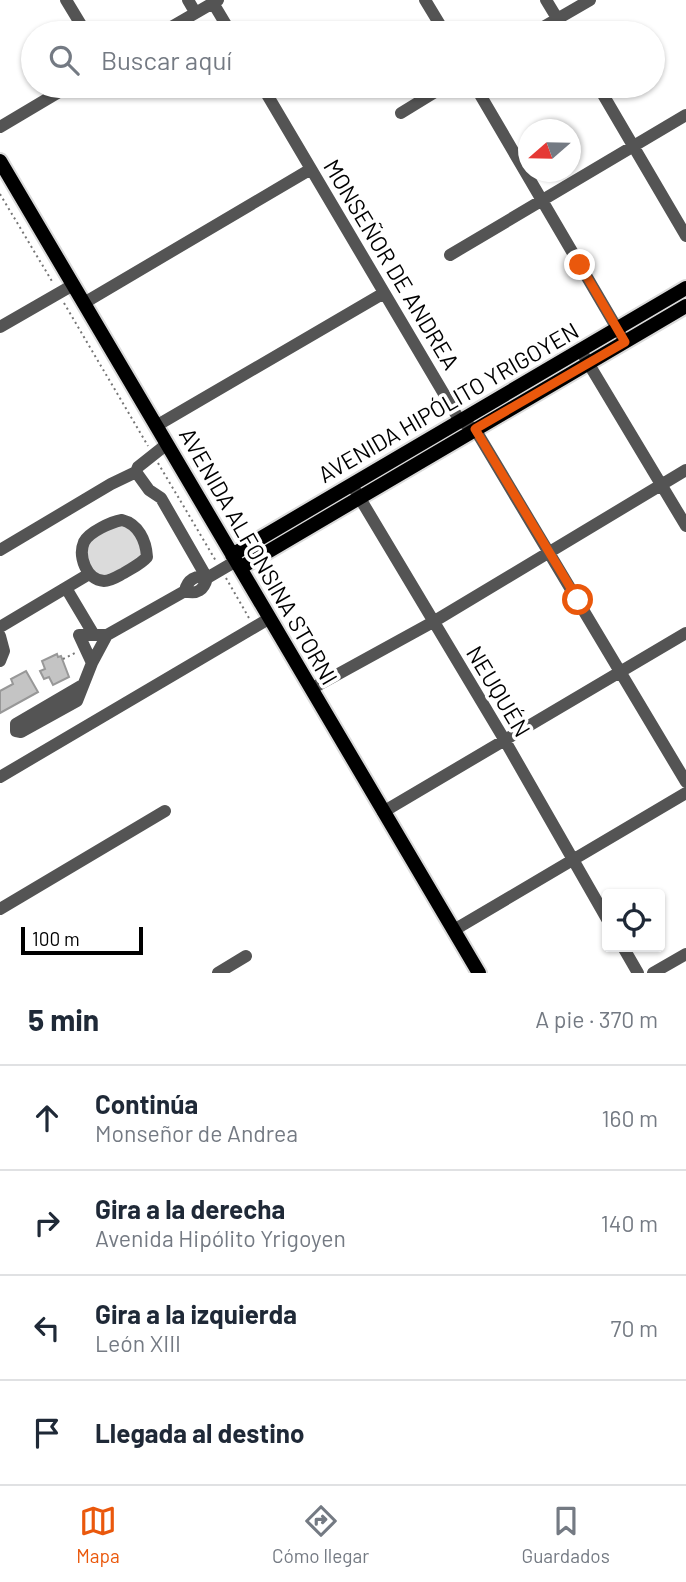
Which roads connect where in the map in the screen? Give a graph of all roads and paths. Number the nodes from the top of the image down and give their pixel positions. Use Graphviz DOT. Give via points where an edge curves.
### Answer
graph roads {
  1 [pos="66,0"];
  2 [pos="188,0"];
  3 [pos="425,0"];
  4 [pos="546,0"];
  5 [pos="590,0"];
  6 [pos="215,1"];
  7 [pos="195,12"];
  8 [pos="558,19"];
  9 [pos="79,21"];
  10 [pos="180,21"];
  11 [pos="225,21"];
  12 [pos="437,21"];
  13 [pos="554,21"];
  14 [pos="49,98"];
  15 [pos="269,98"];
  16 [pos="426,98"];
  17 [pos="482,98"];
  18 [pos="604,98"];
  19 [pos="401,113"];
  20 [pos="686,115"];
  21 [pos="0,127"];
  22 [pos="633,146"];
  23 [pos="0,161"];
  24 [pos="312,169"];
  25 [pos="0,194"];
  26 [pos="542,201"];
  27 [pos="686,236"];
  28 [pos="450,255"];
  29 [pos="73,285"];
  30 [pos="686,288"];
  31 [pos="58,293"];
  32 [pos="384,293"];
  33 [pos="84,303"];
  34 [pos="686,306"];
  35 [pos="0,327"];
  36 [pos="621,336"];
  37 [pos="585,357"];
  38 [pos="460,421"];
  39 [pos="156,426"];
  40 [pos="475,429"];
  41 [pos="167,444"];
  42 [pos="153,455"];
  43 [pos="686,470"];
  44 [pos="136,472"];
  45 [pos="661,485"];
  46 [pos="355,491"];
  47 [pos="686,526"];
  48 [pos="0,550"];
  49 [pos="550,552"];
  50 [pos="236,561"];
  51 [pos="221,570"];
  52 [pos="89,574"];
  53 [pos="207,579"];
  54 [pos="66,588"];
  55 [pos="270,618"];
  56 [pos="433,622"];
  57 [pos="0,627"];
  58 [pos="254,627"];
  59 [pos="686,633"];
  60 [pos="0,635"];
  61 [pos="100,635"];
  62 [pos="85,648"];
  63 [pos="62,659"];
  64 [pos="0,661"];
  65 [pos="92,663"];
  66 [pos="621,671"];
  67 [pos="81,686"];
  68 [pos="311,689"];
  69 [pos="504,740"];
  70 [pos="0,777"];
  71 [pos="686,782"];
  72 [pos="686,793"];
  73 [pos="165,811"];
  74 [pos="383,812"];
  75 [pos="572,859"];
  76 [pos="0,909"];
  77 [pos="602,910"];
  78 [pos="454,930"];
  79 [pos="626,952"];
  80 [pos="686,954"];
  81 [pos="246,956"];
  82 [pos="218,973"];
  83 [pos="479,973"];
  84 [pos="638,973"];
  85 [pos="653,973"];
  1 -- 9 [label="street"];
  2 -- 7 [label="street"];
  3 -- 12 [label="street"];
  4 -- 8 [label="street"];
  5 -- 8 [label="street"];
  6 -- 7 [label="street"];
  6 -- 11 [label="street"];
  7 -- 10 [label="street"];
  8 -- 13 [label="street"];
  14 -- 21 [label="street"];
  15 -- 24 [label="street, MONSEÑOR DE ANDREA"];
  16 -- 19 [label="street"];
  17 -- 26 [label="street"];
  18 -- 22 [label="street"];
  20 -- 22 [label="street"];
  22 -- 26 [label="street"];
  22 -- 27 [label="street"];
  23 -- 29 [label="main road, AVENIDA ALFONSINA STORNI"];
  24 -- 32 [label="street, MONSEÑOR DE ANDREA"];
  24 -- 33 [label="street"];
  25 -- 31 [label="path"];
  26 -- 28 [label="street"];
  26 -- 36 [label="street"];
  29 -- 31 [label="street"];
  29 -- 33 [label="main road, AVENIDA ALFONSINA STORNI"];
  30 -- 36 [label="main road, AVENIDA HIPÓLITO YRIGOYEN"];
  31 -- 35 [label="street"];
  31 -- 42 [label="path"];
  32 -- 38 [label="street, MONSEÑOR DE ANDREA"];
  32 -- 39 [label="street"];
  33 -- 39 [label="main road, AVENIDA ALFONSINA STORNI"];
  34 -- 36 [label="main road, AVENIDA HIPÓLITO YRIGOYEN"];
  36 -- 37 [label="main road, AVENIDA HIPÓLITO YRIGOYEN"];
  37 -- 38 [label="main road, AVENIDA HIPÓLITO YRIGOYEN"];
  37 -- 40 [label="main road, AVENIDA HIPÓLITO YRIGOYEN"];
  37 -- 45 [label="street"];
  38 -- 40 [label="street"];
  38 -- 46 [label="main road, AVENIDA HIPÓLITO YRIGOYEN"];
  39 -- 41 [label="main road, AVENIDA ALFONSINA STORNI"];
  40 -- 46 [label="main road, AVENIDA HIPÓLITO YRIGOYEN"];
  40 -- 49 [label="street"];
  41 -- 42 [label="street"];
  41 -- 50 [label="main road, AVENIDA ALFONSINA STORNI"];
  42 -- 44 [label="street"];
  42 -- 51 [label="path"];
  43 -- 45 [label="street"];
  44 -- 48 [label="street"];
  44 -- 53 [label="street" via="161,498"];
  45 -- 47 [label="street"];
  45 -- 49 [label="street"];
  46 -- 50 [label="main road, AVENIDA HIPÓLITO YRIGOYEN"];
  46 -- 56 [label="street, NEUQUÉN"];
  49 -- 56 [label="street"];
  49 -- 66 [label="street"];
  50 -- 51 [label="street"];
  50 -- 55 [label="main road, AVENIDA ALFONSINA STORNI"];
  51 -- 53 [label="street"];
  51 -- 58 [label="path"];
  52 -- 52 [label="street" via="109,580 142,562 146,550 135,526 115,521 86,538 82,559"];
  52 -- 54 [label="street"];
  53 -- 61 [label="street" via="194,578 185,591"];
  54 -- 57 [label="street"];
  54 -- 61 [label="street"];
  55 -- 58 [label="street"];
  55 -- 68 [label="main road, AVENIDA ALFONSINA STORNI"];
  56 -- 68 [label="street"];
  56 -- 69 [label="street, NEUQUÉN"];
  58 -- 70 [label="street"];
  59 -- 66 [label="street"];
  60 -- 64 [label="street" via="4,651"];
  61 -- 62 [label="street" via="79,635"];
  61 -- 65 [label="street"];
  62 -- 63 [label="path"];
  62 -- 65 [label="street"];
  65 -- 67 [label="street"];
  66 -- 69 [label="street"];
  66 -- 71 [label="street"];
  67 -- 67 [label="street" via="16,724 16,731 77,701"];
  68 -- 74 [label="main road, AVENIDA ALFONSINA STORNI"];
  69 -- 74 [label="street"];
  69 -- 75 [label="street, NEUQUÉN"];
  72 -- 75 [label="street"];
  73 -- 76 [label="street"];
  74 -- 78 [label="main road, AVENIDA ALFONSINA STORNI"];
  75 -- 77 [label="street, NEUQUÉN"];
  75 -- 78 [label="street"];
  78 -- 83 [label="main road, AVENIDA ALFONSINA STORNI"];
  79 -- 84 [label="street"];
  80 -- 85 [label="street"];
  81 -- 82 [label="street"];
}
